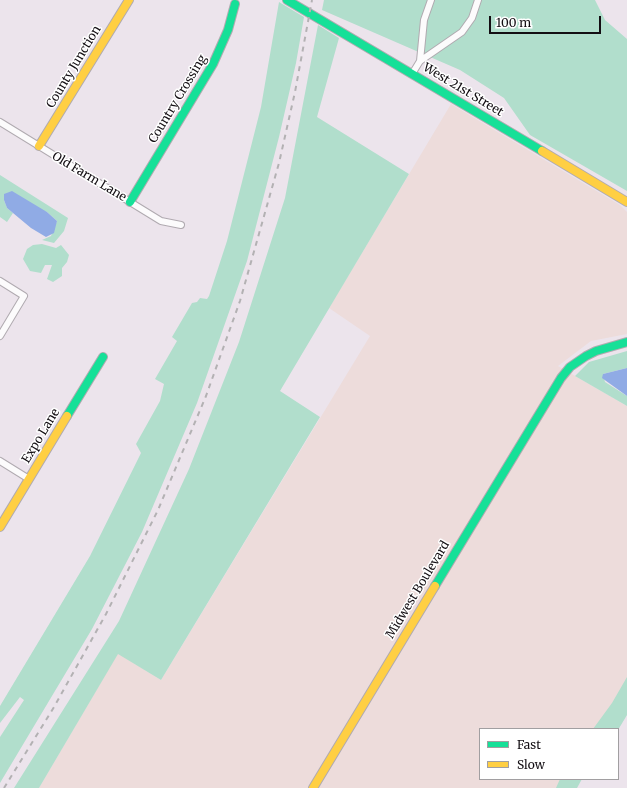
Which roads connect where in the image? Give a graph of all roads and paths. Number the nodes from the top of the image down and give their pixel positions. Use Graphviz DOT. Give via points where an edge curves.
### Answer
graph roads {
  1 [pos="129,0"];
  2 [pos="287,0"];
  3 [pos="431,0"];
  4 [pos="478,0"];
  5 [pos="236,4"];
  6 [pos="420,61"];
  7 [pos="412,74"];
  8 [pos="0,122"];
  9 [pos="39,146"];
  10 [pos="130,202"];
  11 [pos="627,202"];
  12 [pos="180,225"];
  13 [pos="0,281"];
  14 [pos="0,336"];
  15 [pos="627,342"];
  16 [pos="103,357"];
  17 [pos="0,461"];
  18 [pos="29,479"];
  19 [pos="0,527"];
  20 [pos="313,788"];
  1 -- 9 [label="street, County Junction"];
  2 -- 7 [label="street, West 21st Street"];
  3 -- 6 [label="street" via="424,20"];
  4 -- 6 [label="street" via="472,18 460,34"];
  5 -- 10 [label="street, Country Crossing" via="213,64"];
  6 -- 7 [label="street"];
  7 -- 11 [label="street, West 21st Street"];
  8 -- 9 [label="street, Old Farm Lane"];
  9 -- 10 [label="street, Old Farm Lane"];
  10 -- 12 [label="street, Old Farm Lane" via="161,221"];
  13 -- 14 [label="street" via="24,296"];
  15 -- 20 [label="street, Midwest Boulevard" via="596,351 575,363 563,376"];
  16 -- 18 [label="street, Expo Lane"];
  17 -- 18 [label="street"];
  18 -- 19 [label="street, Expo Lane"];
}
